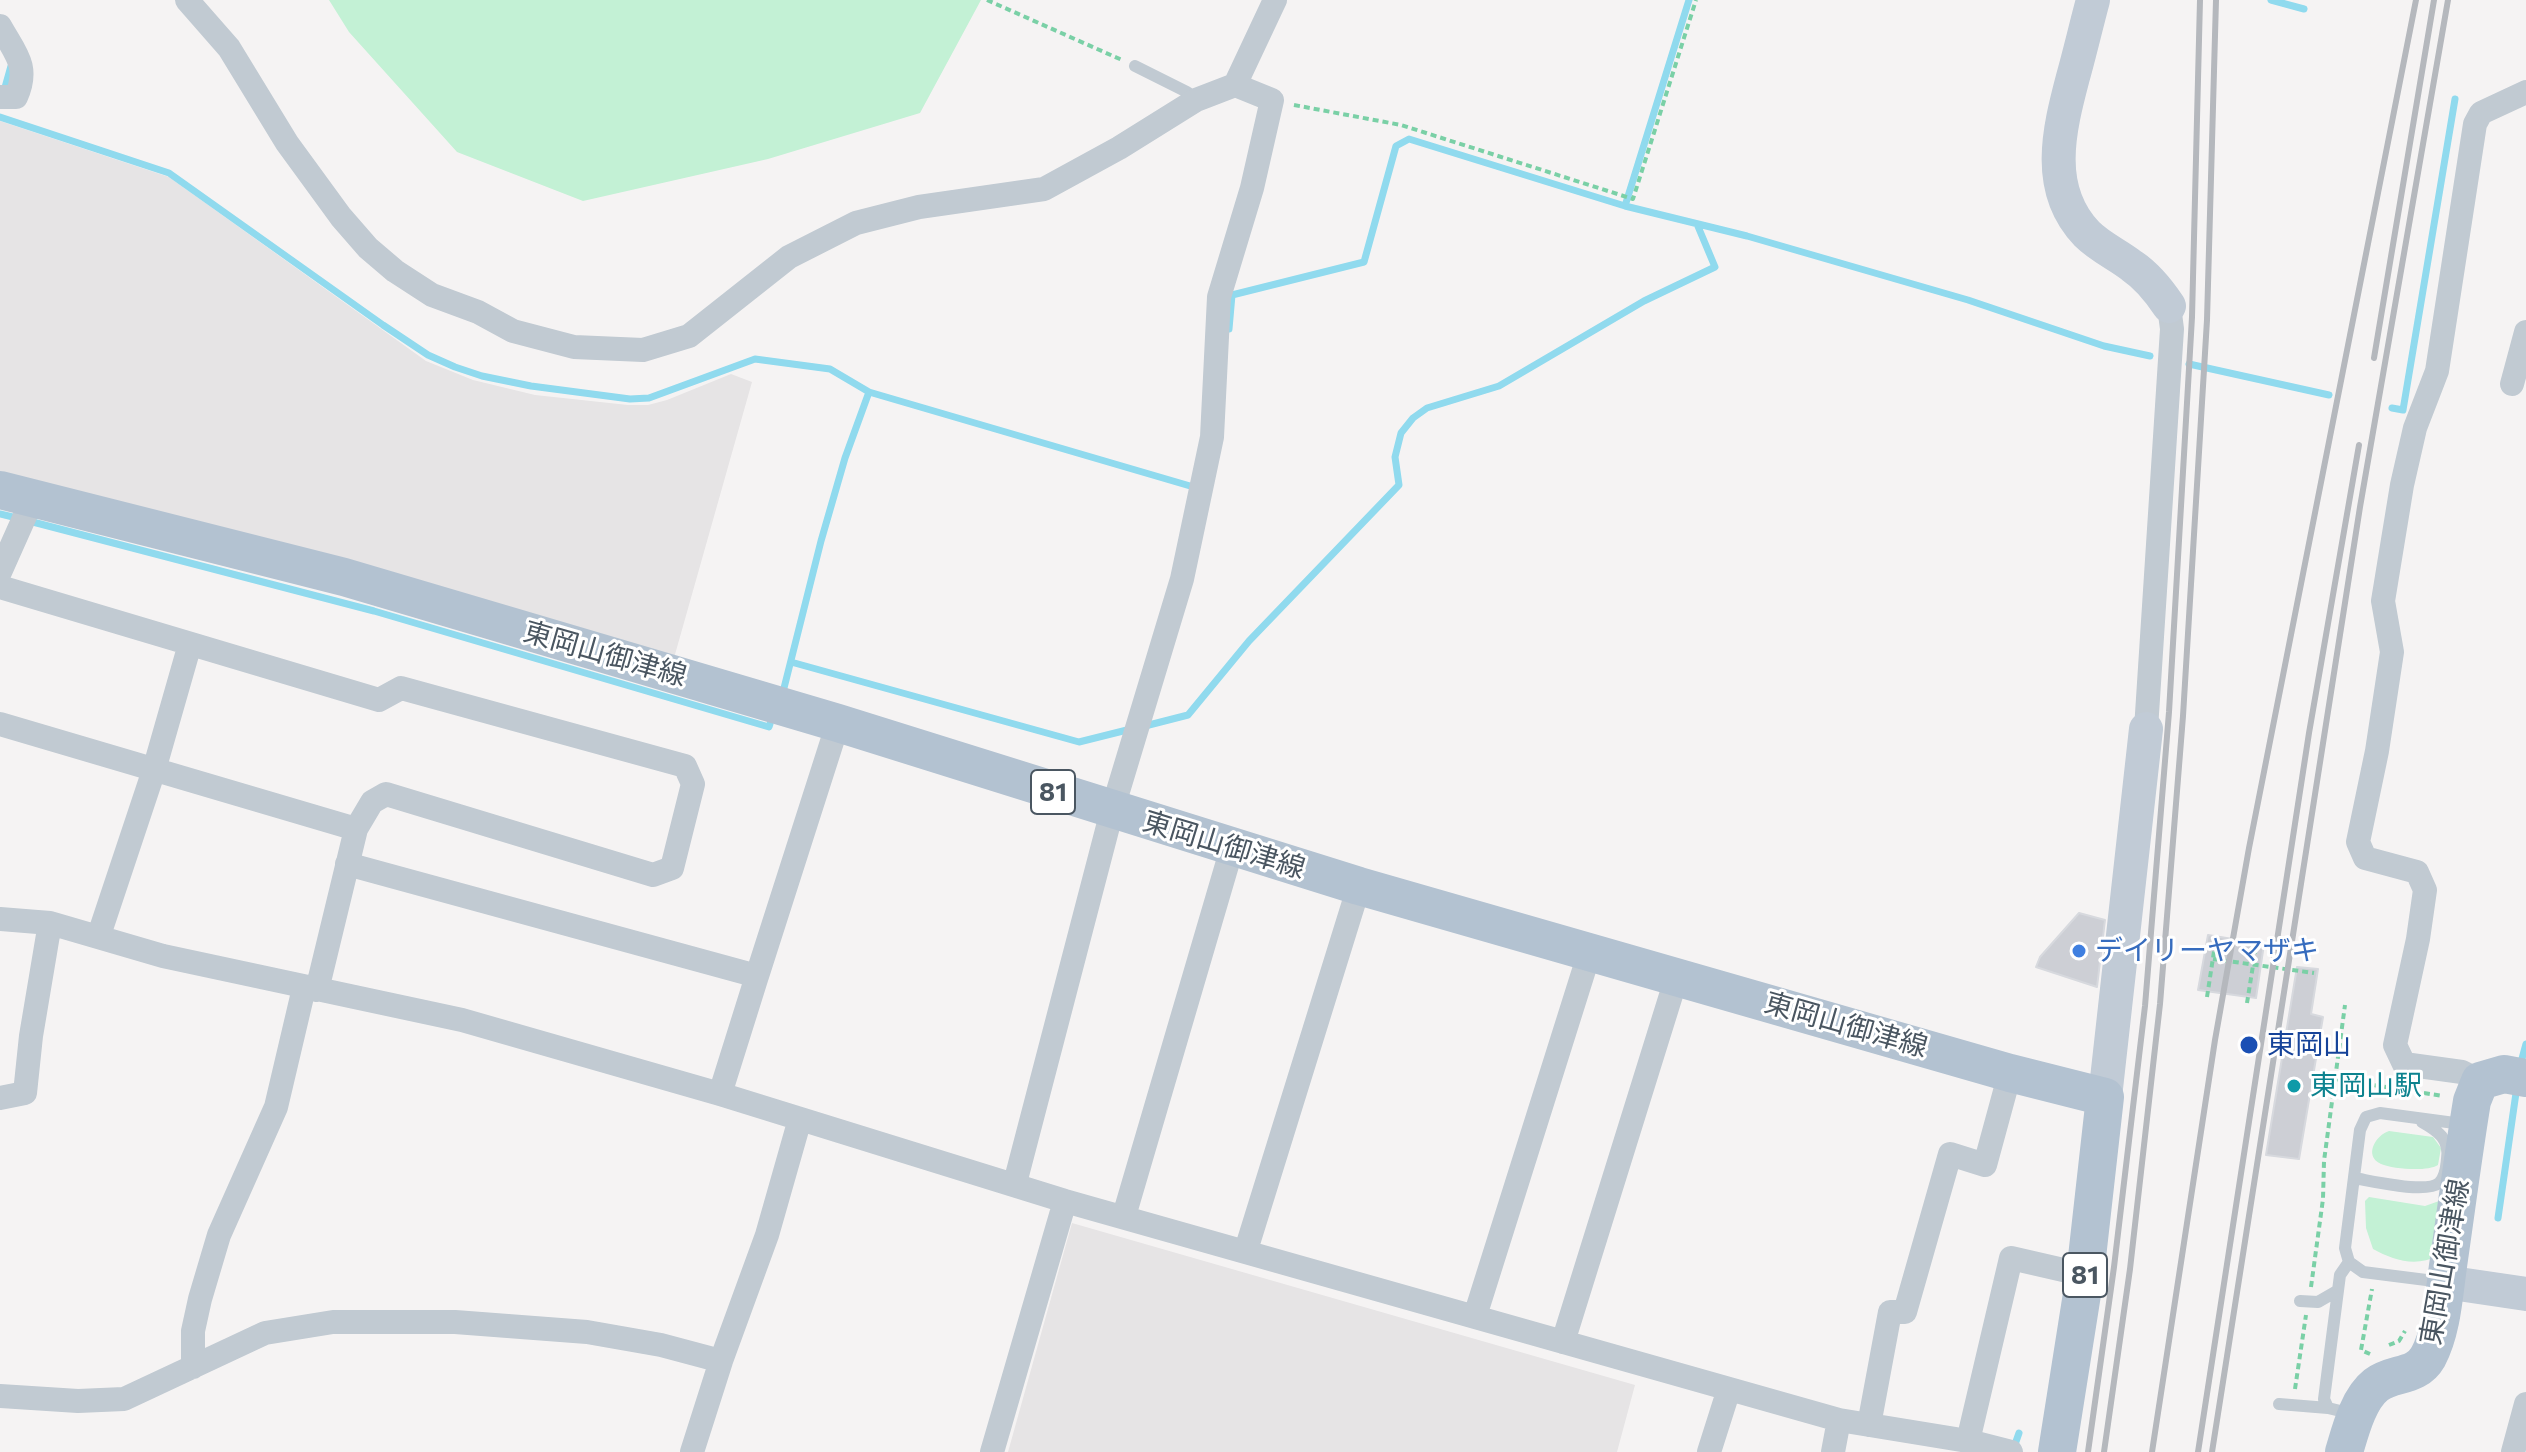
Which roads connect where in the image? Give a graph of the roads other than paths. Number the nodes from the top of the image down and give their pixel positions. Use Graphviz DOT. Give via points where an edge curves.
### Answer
graph roads {
  1 [pos="187,0"];
  2 [pos="1275,0"];
  3 [pos="2093,0"];
  4 [pos="0,26"];
  5 [pos="1135,66"];
  6 [pos="1235,85"];
  7 [pos="2526,92"];
  8 [pos="0,97"];
  9 [pos="1196,100"];
  10 [pos="2169,306"];
  11 [pos="2526,332"];
  12 [pos="2512,384"];
  13 [pos="20,507"];
  14 [pos="0,572"];
  15 [pos="0,587"];
  16 [pos="190,644"];
  17 [pos="838,723"];
  18 [pos="0,724"];
  19 [pos="2146,729"];
  20 [pos="154,770"];
  21 [pos="1112,811"];
  22 [pos="356,829"];
  23 [pos="1232,848"];
  24 [pos="347,864"];
  25 [pos="1359,886"];
  26 [pos="0,919"];
  27 [pos="50,923"];
  28 [pos="99,935"];
  29 [pos="1590,951"];
  30 [pos="757,976"];
  31 [pos="1677,976"];
  32 [pos="310,989"];
  33 [pos="2010,1073"];
  34 [pos="2526,1078"];
  35 [pos="2480,1081"];
  36 [pos="720,1094"];
  37 [pos="2105,1097"];
  38 [pos="0,1098"];
  39 [pos="2457,1111"];
  40 [pos="2416,1118"];
  41 [pos="800,1119"];
  42 [pos="2354,1178"];
  43 [pos="1015,1183"];
  44 [pos="1065,1201"];
  45 [pos="1124,1216"];
  46 [pos="1246,1250"];
  47 [pos="2349,1262"];
  48 [pos="2085,1275"];
  49 [pos="2445,1282"];
  50 [pos="2337,1288"];
  51 [pos="2526,1294"];
  52 [pos="2304,1302"];
  53 [pos="1475,1316"];
  54 [pos="1563,1342"];
  55 [pos="721,1361"];
  56 [pos="193,1367"];
  57 [pos="1729,1389"];
  58 [pos="0,1396"];
  59 [pos="2279,1404"];
  60 [pos="2526,1404"];
  61 [pos="2343,1412"];
  62 [pos="1839,1420"];
  63 [pos="1869,1425"];
  64 [pos="1968,1441"];
  65 [pos="692,1452"];
  66 [pos="992,1452"];
  67 [pos="1709,1452"];
  68 [pos="1833,1452"];
  69 [pos="2011,1452"];
  70 [pos="2057,1452"];
  71 [pos="2344,1452"];
  72 [pos="2513,1452"];
  1 -- 9 [label="street" via="229,48 287,143 368,248 432,295 513,331 574,347 643,350 689,336 789,257 856,223 919,207 1044,189"];
  2 -- 6 [label="street"];
  3 -- 10 [label="street" via="2061,126 2057,152 2063,190 2088,235 2134,267"];
  4 -- 8 [label="street" via="23,74 16,97"];
  5 -- 9 [label="lane"];
  6 -- 9 [label="street"];
  6 -- 21 [label="street" via="1272,100 1219,297 1212,437 1203,486 1161,653"];
  7 -- 35 [label="street" via="2481,113 2475,124 2437,371 2415,428 2383,601 2392,652 2358,842 2365,858 2417,872 2425,890 2395,1045 2404,1064 2462,1072"];
  10 -- 19 [label="street" via="2172,329"];
  11 -- 12 [label="street"];
  13 -- 14 [label="street"];
  13 -- 17 [label="main road, 東岡山御津線 / 81" via="344,577"];
  15 -- 16 [label="street"];
  16 -- 20 [label="street"];
  16 -- 22 [label="street" via="379,700 401,688 685,766 693,784 672,868 653,875 386,794 372,802"];
  17 -- 21 [label="main road, 東岡山御津線 / 81"];
  17 -- 30 [label="street"];
  18 -- 20 [label="street"];
  19 -- 37 [label="street"];
  20 -- 22 [label="street"];
  20 -- 28 [label="street"];
  21 -- 23 [label="main road, 東岡山御津線 / 81"];
  21 -- 43 [label="street"];
  22 -- 24 [label="street"];
  23 -- 25 [label="main road, 東岡山御津線 / 81"];
  23 -- 45 [label="street"];
  24 -- 30 [label="street"];
  24 -- 32 [label="street"];
  25 -- 29 [label="main road, 東岡山御津線 / 81"];
  25 -- 46 [label="street"];
  26 -- 27 [label="street"];
  27 -- 28 [label="street"];
  27 -- 38 [label="street" via="25,1093"];
  28 -- 32 [label="street" via="163,956"];
  29 -- 31 [label="main road, 東岡山御津線 / 81"];
  29 -- 53 [label="street"];
  30 -- 36 [label="street"];
  31 -- 33 [label="main road, 東岡山御津線 / 81"];
  31 -- 54 [label="street"];
  32 -- 36 [label="street" via="462,1020"];
  32 -- 56 [label="street" via="276,1107 219,1235 193,1331"];
  33 -- 37 [label="main road, 東岡山御津線 / 81"];
  33 -- 63 [label="street" via="1985,1165 1950,1154 1905,1312 1890,1312"];
  34 -- 35 [label="main road" via="2504,1074"];
  35 -- 39 [label="main road, 東岡山御津線" via="2472,1101"];
  36 -- 41 [label="street"];
  37 -- 48 [label="main road, 81"];
  39 -- 40 [label="lane"];
  39 -- 49 [label="main road, 東岡山御津線"];
  40 -- 42 [label="lane" via="2380,1113 2366,1117"];
  40 -- 42 [label="lane" via="2442,1134 2448,1150 2439,1183 2427,1188"];
  41 -- 43 [label="street"];
  41 -- 55 [label="street" via="767,1235"];
  42 -- 47 [label="lane" via="2345,1248"];
  43 -- 44 [label="street"];
  44 -- 45 [label="street"];
  44 -- 66 [label="street"];
  45 -- 46 [label="street"];
  46 -- 53 [label="street"];
  47 -- 49 [label="lane" via="2363,1272"];
  47 -- 50 [label="lane"];
  48 -- 64 [label="street" via="2011,1258"];
  48 -- 70 [label="main road, 81"];
  49 -- 51 [label="street"];
  49 -- 61 [label="main road, 東岡山御津線" via="2427,1359 2413,1372 2375,1386"];
  50 -- 52 [label="lane" via="2318,1302"];
  50 -- 61 [label="lane" via="2324,1399"];
  53 -- 54 [label="street"];
  54 -- 57 [label="street"];
  55 -- 56 [label="street" via="587,1332 455,1322 333,1322 265,1333"];
  55 -- 65 [label="street"];
  56 -- 58 [label="street" via="124,1399"];
  57 -- 62 [label="street"];
  57 -- 67 [label="street"];
  59 -- 61 [label="lane"];
  60 -- 72 [label="street"];
  61 -- 71 [label="main road, 東岡山御津線"];
  62 -- 63 [label="street"];
  62 -- 68 [label="street"];
  63 -- 64 [label="street"];
  64 -- 69 [label="street"];
}
